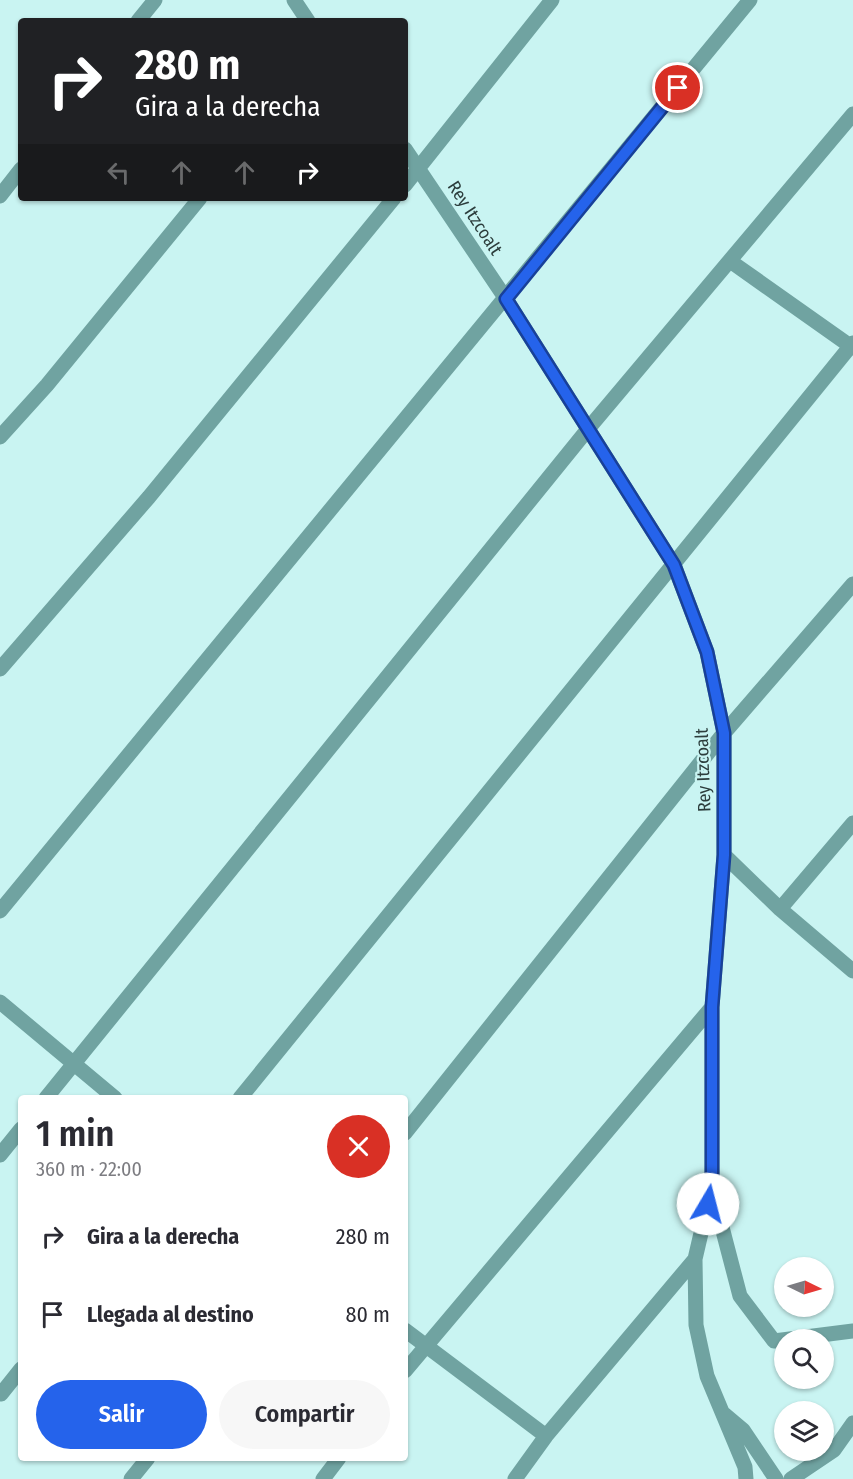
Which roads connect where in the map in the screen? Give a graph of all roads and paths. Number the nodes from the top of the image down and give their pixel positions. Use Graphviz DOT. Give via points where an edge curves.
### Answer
graph roads {
  1 [pos="154,0"];
  2 [pos="552,0"];
  3 [pos="750,0"];
  4 [pos="297,1"];
  5 [pos="140,18"];
  6 [pos="306,18"];
  7 [pos="853,114"];
  8 [pos="408,153"];
  9 [pos="419,167"];
  10 [pos="18,174"];
  11 [pos="408,181"];
  12 [pos="0,196"];
  13 [pos="198,201"];
  14 [pos="392,201"];
  15 [pos="729,261"];
  16 [pos="506,299"];
  17 [pos="852,345"];
  18 [pos="588,429"];
  19 [pos="0,437"];
  20 [pos="674,565"];
  21 [pos="853,584"];
  22 [pos="0,669"];
  23 [pos="724,733"];
  24 [pos="853,823"];
  25 [pos="724,855"];
  26 [pos="780,909"];
  27 [pos="0,911"];
  28 [pos="853,971"];
  29 [pos="0,1002"];
  30 [pos="712,1007"];
  31 [pos="74,1064"];
  32 [pos="48,1095"];
  33 [pos="111,1095"];
  34 [pos="242,1095"];
  35 [pos="408,1129"];
  36 [pos="18,1133"];
  37 [pos="0,1155"];
  38 [pos="712,1186"];
  39 [pos="695,1259"];
  40 [pos="853,1331"];
  41 [pos="408,1333"];
  42 [pos="424,1346"];
  43 [pos="408,1367"];
  44 [pos="18,1373"];
  45 [pos="1,1394"];
  46 [pos="721,1412"];
  47 [pos="853,1424"];
  48 [pos="546,1436"];
  49 [pos="146,1461"];
  50 [pos="337,1461"];
  51 [pos="742,1475"];
  52 [pos="131,1479"];
  53 [pos="324,1479"];
  54 [pos="515,1479"];
  55 [pos="776,1479"];
  56 [pos="791,1479"];
  1 -- 5 [label="street"];
  2 -- 9 [label="street"];
  3 -- 16 [label="street"];
  4 -- 6 [label="street"];
  7 -- 15 [label="street"];
  8 -- 9 [label="street, Rey Itzcoalt"];
  9 -- 11 [label="street"];
  9 -- 16 [label="street, Rey Itzcoalt"];
  10 -- 12 [label="street"];
  13 -- 19 [label="street"];
  14 -- 22 [label="street" via="149,497"];
  15 -- 17 [label="street"];
  15 -- 18 [label="street"];
  16 -- 18 [label="street, Rey Itzcoalt"];
  16 -- 27 [label="street"];
  17 -- 20 [label="street"];
  18 -- 20 [label="street, Rey Itzcoalt"];
  18 -- 31 [label="street"];
  20 -- 23 [label="street, Rey Itzcoalt" via="707,652"];
  20 -- 34 [label="street"];
  21 -- 23 [label="street"];
  23 -- 25 [label="street, Rey Itzcoalt"];
  23 -- 35 [label="street"];
  24 -- 26 [label="street"];
  25 -- 26 [label="street"];
  25 -- 30 [label="street, Rey Itzcoalt"];
  26 -- 28 [label="street"];
  29 -- 31 [label="street"];
  30 -- 38 [label="street, Rey Itzcoalt"];
  30 -- 42 [label="street"];
  31 -- 32 [label="street"];
  31 -- 33 [label="street"];
  36 -- 37 [label="street"];
  38 -- 39 [label="street, Rey Itzcoalt"];
  38 -- 40 [label="street" via="740,1296 774,1341"];
  39 -- 46 [label="street" via="696,1325 707,1376"];
  39 -- 48 [label="street"];
  41 -- 42 [label="street"];
  42 -- 43 [label="street"];
  42 -- 48 [label="street"];
  44 -- 45 [label="street"];
  46 -- 51 [label="street"];
  46 -- 55 [label="street" via="743,1430"];
  47 -- 56 [label="street" via="834,1450"];
  48 -- 54 [label="street"];
  49 -- 52 [label="street"];
  50 -- 53 [label="street"];
}
